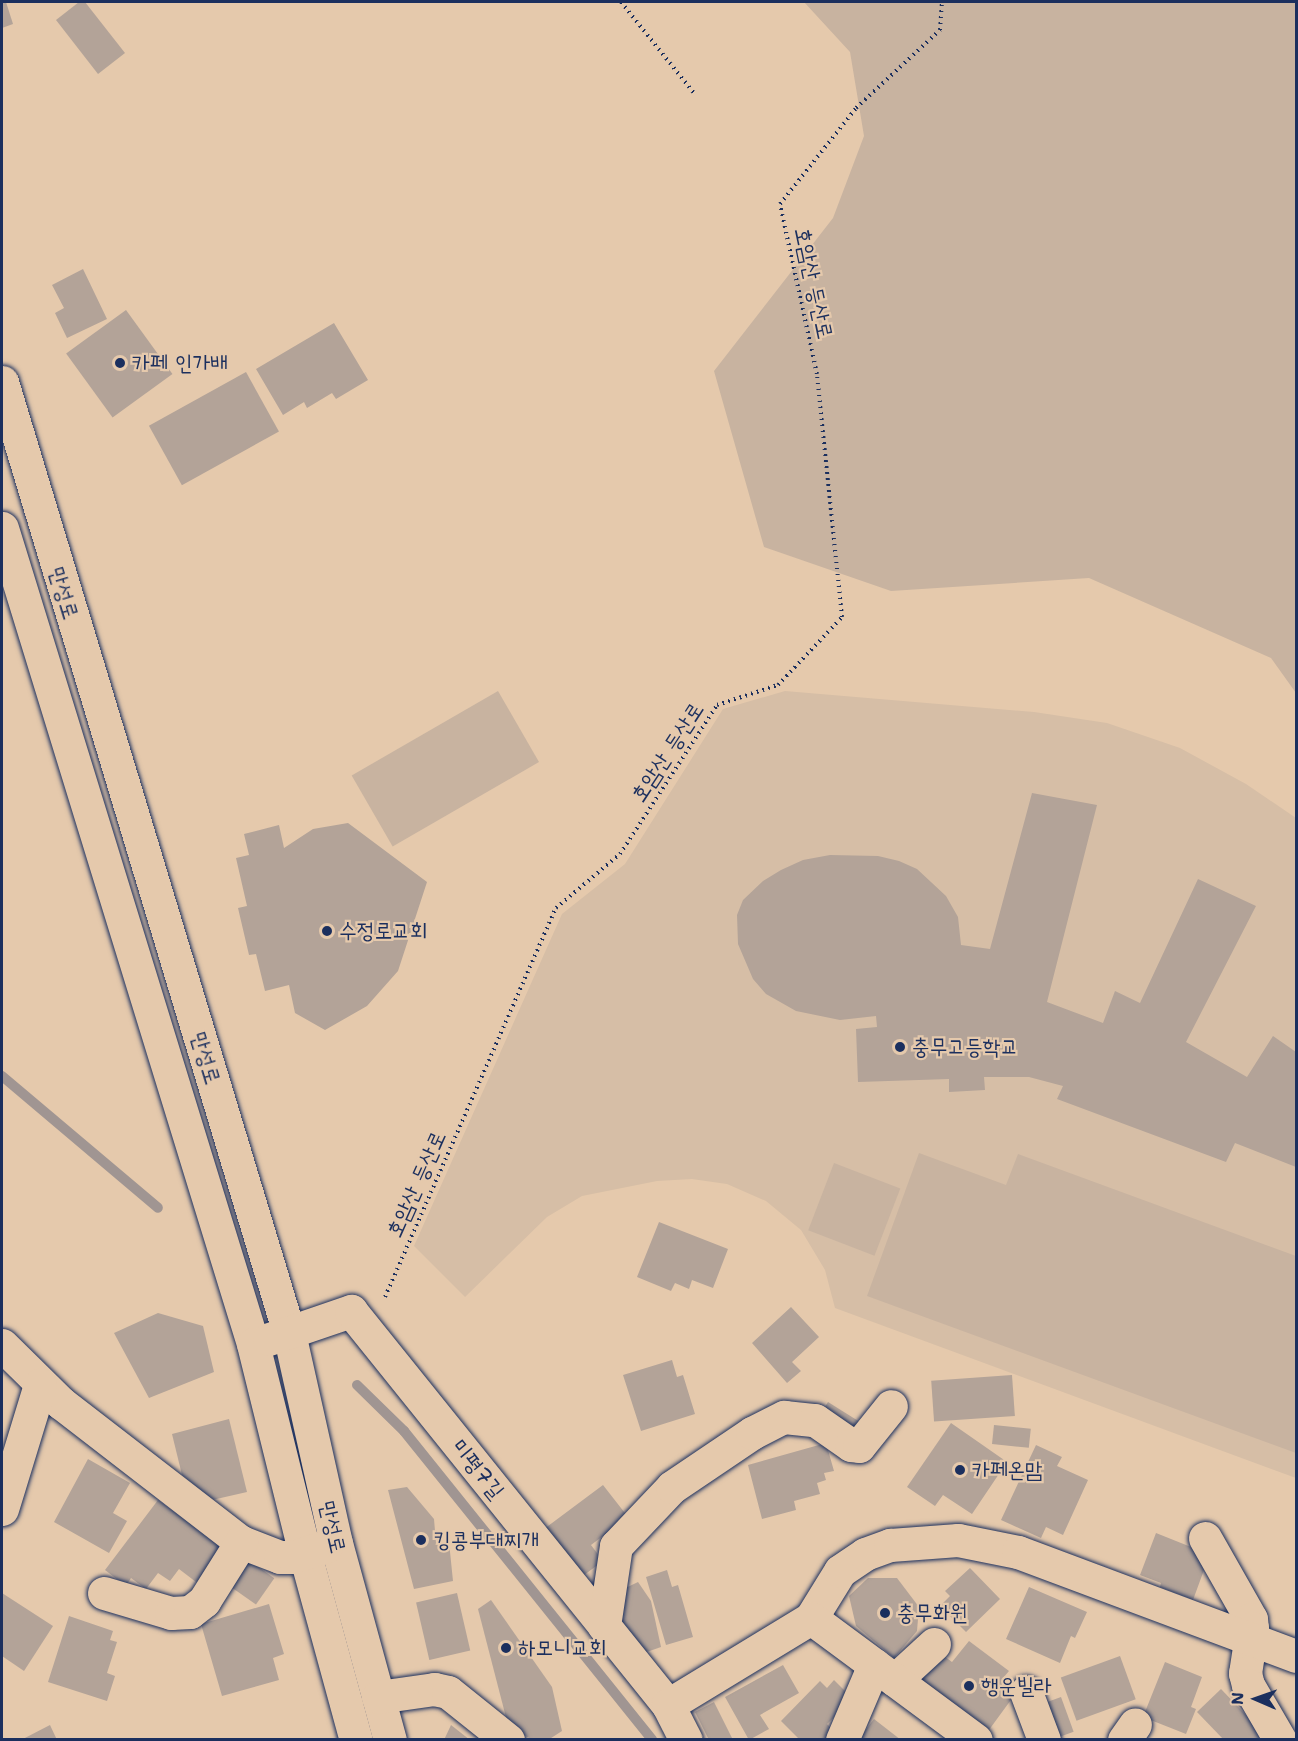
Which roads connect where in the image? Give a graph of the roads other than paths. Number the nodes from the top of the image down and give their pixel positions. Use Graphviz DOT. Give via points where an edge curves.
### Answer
graph roads {
  1 [pos="2,382"];
  2 [pos="2,528"];
  3 [pos="290,1333"];
  4 [pos="253,1344"];
  5 [pos="2,1345"];
  6 [pos="40,1385"];
  7 [pos="891,1406"];
  8 [pos="2,1509"];
  9 [pos="1205,1538"];
  10 [pos="241,1542"];
  11 [pos="336,1543"];
  12 [pos="305,1554"];
  13 [pos="104,1593"];
  14 [pos="811,1618"];
  15 [pos="604,1626"];
  16 [pos="1250,1638"];
  17 [pos="934,1644"];
  18 [pos="1296,1656"];
  19 [pos="884,1672"];
  20 [pos="1026,1692"];
  21 [pos="378,1697"];
  22 [pos="668,1705"];
  23 [pos="356,1740"];
  24 [pos="390,1740"];
  25 [pos="508,1740"];
  26 [pos="686,1740"];
  27 [pos="842,1740"];
  28 [pos="976,1740"];
  29 [pos="1044,1740"];
  30 [pos="1280,1740"];
  1 -- 3 [label="street, 만성로"];
  2 -- 4 [label="street, 만성로"];
  3 -- 4 [label="street, 미평7길"];
  3 -- 11 [label="street, 만성로"];
  3 -- 15 [label="street, 미평7길" via="351,1311"];
  4 -- 12 [label="street, 만성로"];
  5 -- 6 [label="street"];
  6 -- 8 [label="street"];
  6 -- 10 [label="street"];
  7 -- 15 [label="street" via="859,1446 851,1445 815,1420 784,1417 752,1433 672,1487 616,1546"];
  9 -- 16 [label="street" via="1251,1619"];
  10 -- 12 [label="street" via="280,1557"];
  10 -- 13 [label="street" via="204,1601 190,1612 171,1613"];
  11 -- 12 [label="street"];
  11 -- 21 [label="street, 만성로"];
  12 -- 23 [label="street, 만성로"];
  14 -- 16 [label="street" via="840,1571 865,1554 890,1545 958,1540 1018,1552"];
  14 -- 19 [label="street"];
  14 -- 22 [label="street"];
  15 -- 22 [label="street, 미평7길"];
  16 -- 18 [label="street"];
  16 -- 30 [label="street" via="1245,1673 1248,1685"];
  17 -- 19 [label="street"];
  19 -- 27 [label="street"];
  19 -- 28 [label="street"];
  20 -- 29 [label="street"];
  21 -- 24 [label="street, 만성로"];
  21 -- 25 [label="street" via="434,1689 448,1692"];
  22 -- 26 [label="street, 미평7길"];
}
